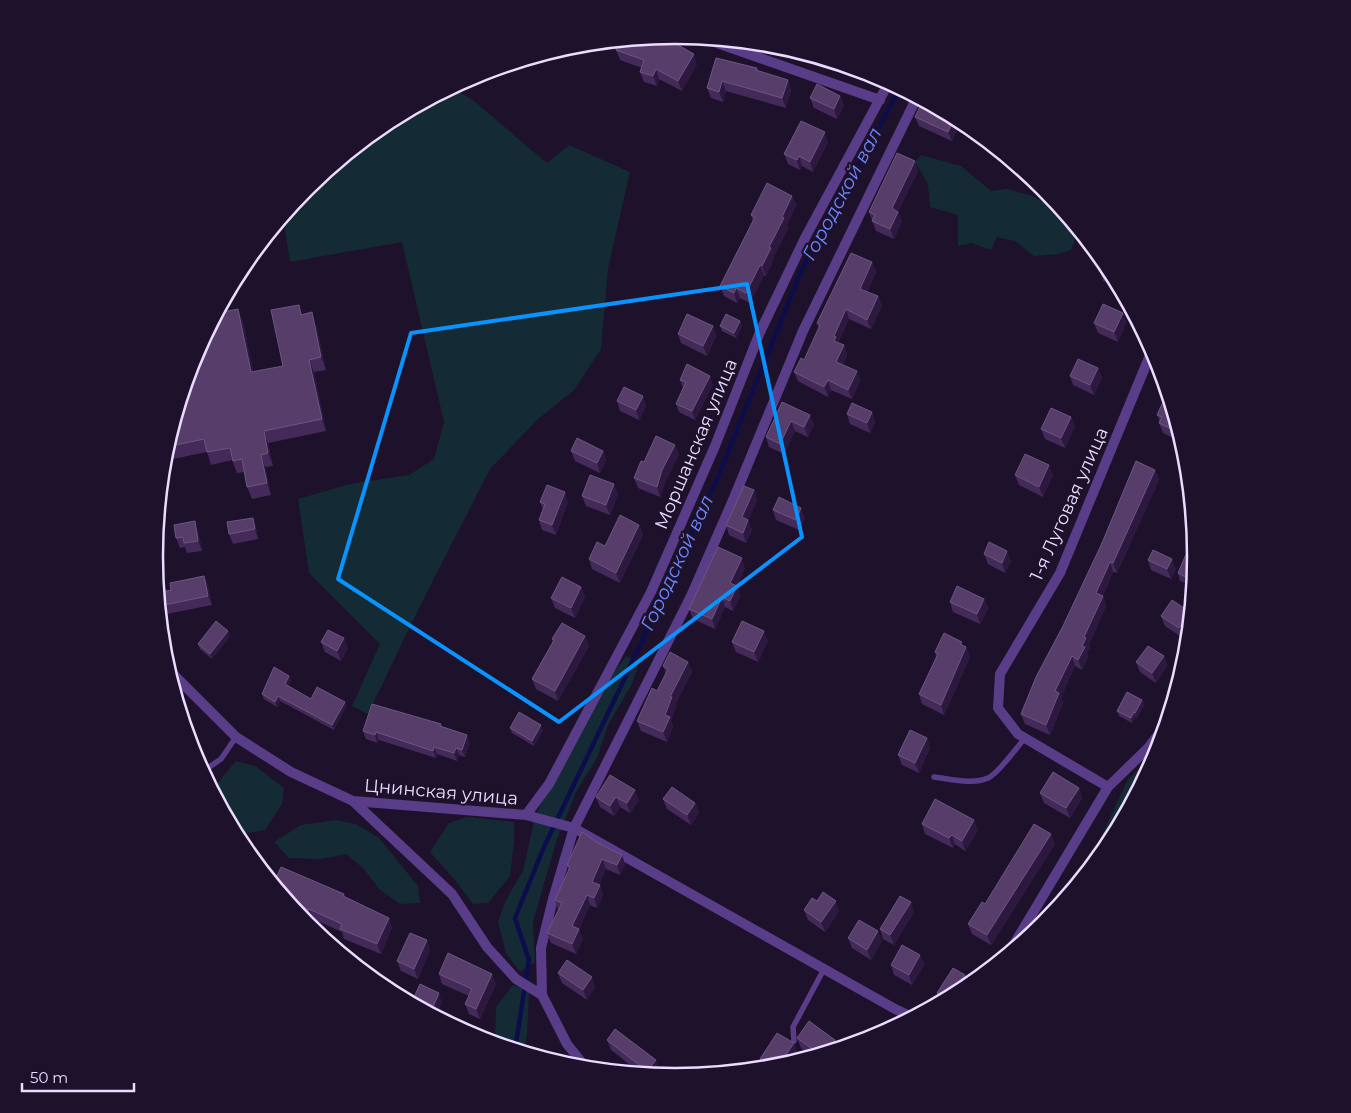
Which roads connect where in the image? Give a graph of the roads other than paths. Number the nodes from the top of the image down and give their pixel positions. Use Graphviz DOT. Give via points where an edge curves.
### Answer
graph roads {
  1 [pos="728,47"];
  2 [pos="885,89"];
  3 [pos="880,100"];
  4 [pos="913,103"];
  5 [pos="1148,359"];
  6 [pos="178,679"];
  7 [pos="236,737"];
  8 [pos="1025,738"];
  9 [pos="1154,741"];
  10 [pos="209,768"];
  11 [pos="934,777"];
  12 [pos="1108,788"];
  13 [pos="353,801"];
  14 [pos="526,815"];
  15 [pos="574,828"];
  16 [pos="1017,939"];
  17 [pos="824,969"];
  18 [pos="542,995"];
  19 [pos="906,1014"];
  20 [pos="794,1041"];
  21 [pos="580,1060"];
  1 -- 3 [label="street"];
  2 -- 3 [label="street, Моршанская улица"];
  3 -- 14 [label="street, Моршанская улица" via="806,236 760,332 651,592 549,784"];
  4 -- 15 [label="street" via="803,331 691,596"];
  5 -- 8 [label="street, 1-я Луговая улица" via="1060,572 1000,674 998,708 1018,734"];
  6 -- 7 [label="street, Цнинская улица"];
  7 -- 10 [label="lane" via="221,760"];
  7 -- 13 [label="street, Цнинская улица" via="291,772"];
  8 -- 11 [label="lane" via="989,778 968,781"];
  8 -- 12 [label="street, 1-я Луговая улица"];
  9 -- 12 [label="street"];
  12 -- 16 [label="street"];
  13 -- 14 [label="street, Цнинская улица"];
  13 -- 18 [label="street, Цнинская улица" via="452,894 487,947 516,979"];
  14 -- 15 [label="street, Цнинская улица"];
  15 -- 17 [label="street, Цнинская улица"];
  15 -- 18 [label="street" via="552,898 541,948"];
  17 -- 19 [label="street, Цнинская улица"];
  17 -- 20 [label="lane" via="793,1026"];
  18 -- 21 [label="street" via="567,1044"];
}
